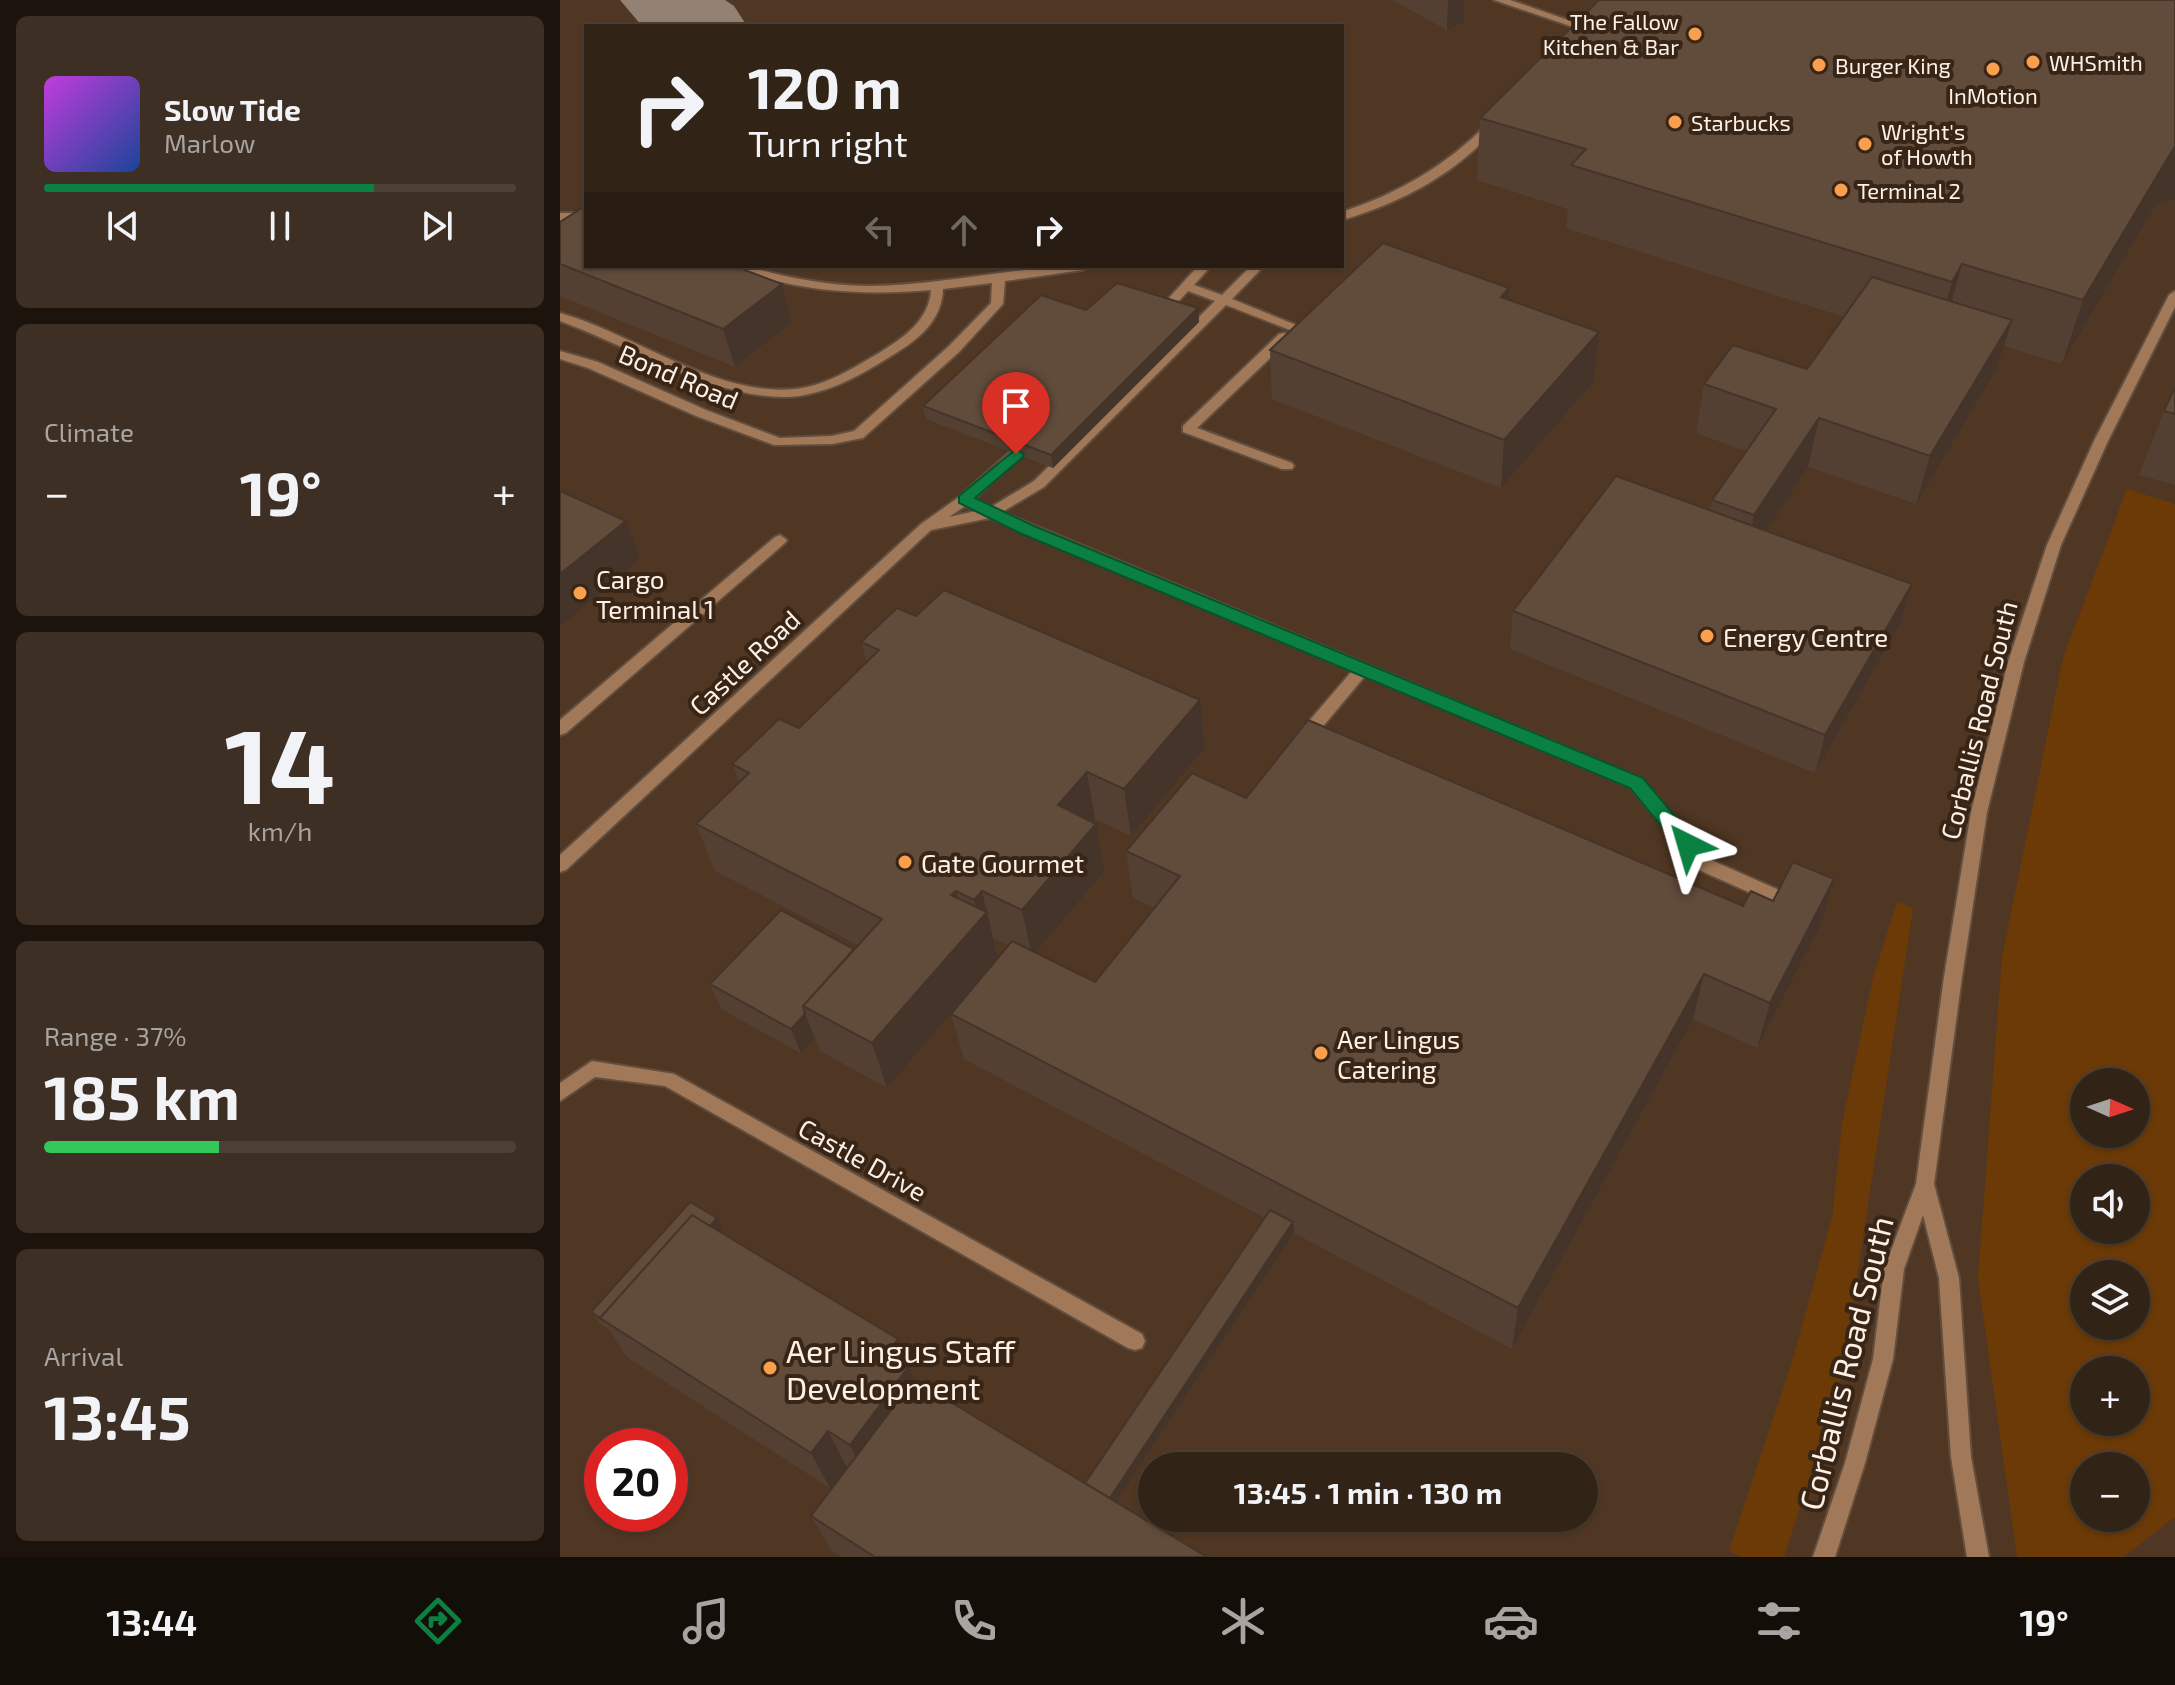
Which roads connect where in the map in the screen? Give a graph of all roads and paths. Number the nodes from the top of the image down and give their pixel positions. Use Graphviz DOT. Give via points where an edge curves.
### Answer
graph roads {
  1 [pos="1499,0"];
  2 [pos="1573,37"];
  3 [pos="1504,113"];
  4 [pos="1344,215"];
  5 [pos="560,217"];
  6 [pos="584,217"];
  7 [pos="745,268"];
  8 [pos="1069,268"];
  9 [pos="1203,268"];
  10 [pos="1256,268"];
  11 [pos="999,278"];
  12 [pos="937,286"];
  13 [pos="1188,287"];
  14 [pos="2175,295"];
  15 [pos="1223,300"];
  16 [pos="1164,310"];
  17 [pos="560,317"];
  18 [pos="1306,317"];
  19 [pos="1295,327"];
  20 [pos="560,355"];
  21 [pos="1016,454"];
  22 [pos="1287,466"];
  23 [pos="964,500"];
  24 [pos="991,513"];
  25 [pos="926,527"];
  26 [pos="780,540"];
  27 [pos="1363,669"];
  28 [pos="560,729"];
  29 [pos="1295,748"];
  30 [pos="560,865"];
  31 [pos="1802,908"];
  32 [pos="560,1093"];
  33 [pos="1925,1184"];
  34 [pos="1135,1341"];
  35 [pos="1824,1557"];
  36 [pos="1978,1557"];
  1 -- 2 [label="street" via="1587,22"];
  3 -- 4 [label="street" via="1441,173 1391,200"];
  5 -- 6 [label="street"];
  7 -- 12 [label="street" via="838,290"];
  8 -- 11 [label="street"];
  9 -- 13 [label="street"];
  10 -- 15 [label="street"];
  11 -- 12 [label="street"];
  11 -- 20 [label="street, Bond Road" via="997,304 954,349 858,435 832,440 779,442"];
  12 -- 17 [label="street" via="938,305 931,318 864,371 824,389 784,396 720,385"];
  13 -- 15 [label="street"];
  13 -- 16 [label="street"];
  14 -- 33 [label="street, Corballis Road South" via="2054,545 2016,662 1979,812"];
  15 -- 19 [label="street"];
  15 -- 24 [label="street" via="1039,484"];
  18 -- 19 [label="street"];
  19 -- 22 [label="street" via="1188,429"];
  21 -- 23 [label="street, Castle Road"];
  23 -- 24 [label="street"];
  23 -- 25 [label="street, Castle Road"];
  24 -- 25 [label="street"];
  24 -- 27 [label="street"];
  25 -- 30 [label="street, Castle Road"];
  26 -- 28 [label="street"];
  27 -- 29 [label="street"];
  27 -- 31 [label="street" via="1636,783 1705,865"];
  32 -- 34 [label="street, Castle Drive" via="592,1069 668,1079"];
  33 -- 35 [label="street, Corballis Road South" via="1894,1269 1883,1359"];
  33 -- 36 [label="street, Corballis Road South" via="1949,1278 1961,1457"];
}
